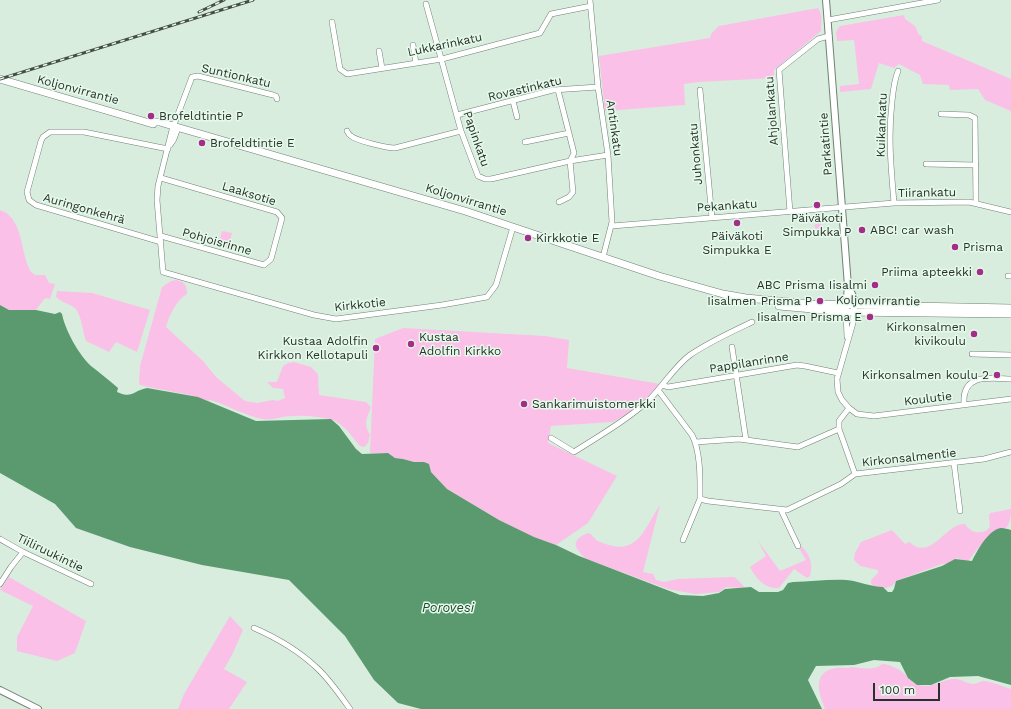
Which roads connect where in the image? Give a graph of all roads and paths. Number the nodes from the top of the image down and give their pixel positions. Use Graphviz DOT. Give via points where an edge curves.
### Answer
graph roads {
  1 [pos="590,0"];
  2 [pos="826,0"];
  3 [pos="938,0"];
  4 [pos="426,4"];
  5 [pos="591,6"];
  6 [pos="828,20"];
  7 [pos="332,22"];
  8 [pos="829,36"];
  9 [pos="413,45"];
  10 [pos="379,51"];
  11 [pos="442,59"];
  12 [pos="416,63"];
  13 [pos="382,68"];
  14 [pos="898,72"];
  15 [pos="0,79"];
  16 [pos="598,87"];
  17 [pos="558,90"];
  18 [pos="700,90"];
  19 [pos="277,99"];
  20 [pos="513,101"];
  21 [pos="941,114"];
  22 [pos="457,115"];
  23 [pos="517,117"];
  24 [pos="174,128"];
  25 [pos="347,131"];
  26 [pos="461,131"];
  27 [pos="569,133"];
  28 [pos="525,142"];
  29 [pos="169,147"];
  30 [pos="608,155"];
  31 [pos="570,161"];
  32 [pos="926,164"];
  33 [pos="976,165"];
  34 [pos="161,178"];
  35 [pos="559,202"];
  36 [pos="894,203"];
  37 [pos="976,203"];
  38 [pos="842,208"];
  39 [pos="790,212"];
  40 [pos="1011,212"];
  41 [pos="712,218"];
  42 [pos="612,226"];
  43 [pos="513,227"];
  44 [pos="161,239"];
  45 [pos="603,257"];
  46 [pos="267,264"];
  47 [pos="848,286"];
  48 [pos="1011,308"];
  49 [pos="846,309"];
  50 [pos="854,309"];
  51 [pos="1011,314"];
  52 [pos="752,322"];
  53 [pos="848,344"];
  54 [pos="732,347"];
  55 [pos="972,354"];
  56 [pos="1011,355"];
  57 [pos="838,373"];
  58 [pos="736,376"];
  59 [pos="1011,379"];
  60 [pos="662,385"];
  61 [pos="658,390"];
  62 [pos="1011,399"];
  63 [pos="964,404"];
  64 [pos="848,408"];
  65 [pos="839,429"];
  66 [pos="551,438"];
  67 [pos="746,440"];
  68 [pos="696,442"];
  69 [pos="1011,452"];
  70 [pos="954,464"];
  71 [pos="855,474"];
  72 [pos="700,499"];
  73 [pos="781,510"];
  74 [pos="960,511"];
  75 [pos="0,539"];
  76 [pos="682,540"];
  77 [pos="798,546"];
  78 [pos="23,552"];
  79 [pos="0,584"];
  80 [pos="91,584"];
  81 [pos="254,628"];
  82 [pos="0,690"];
  83 [pos="38,709"];
  84 [pos="350,709"];
  1 -- 5 [label="street, Antinkatu"];
  2 -- 6 [label="street, Parkatintie"];
  3 -- 6 [label="street"];
  4 -- 11 [label="street, Papinkatu"];
  5 -- 11 [label="street, Lukkarinkatu" via="551,14 540,33"];
  5 -- 16 [label="street, Antinkatu"];
  6 -- 8 [label="street, Parkatintie"];
  7 -- 13 [label="street, Lukkarinkatu" via="340,69 346,74"];
  8 -- 38 [label="street, Parkatintie"];
  8 -- 39 [label="street, Ahjolankatu" via="818,39 779,70"];
  9 -- 12 [label="street"];
  10 -- 13 [label="street"];
  11 -- 12 [label="street, Lukkarinkatu"];
  11 -- 22 [label="street, Papinkatu"];
  12 -- 13 [label="street, Lukkarinkatu"];
  14 -- 36 [label="street, Kuikankatu" via="890,123"];
  15 -- 24 [label="main road, Koljonvirrantie"];
  16 -- 17 [label="street, Rovastinkatu"];
  16 -- 30 [label="street, Antinkatu"];
  17 -- 20 [label="street, Rovastinkatu"];
  17 -- 27 [label="street"];
  18 -- 41 [label="street, Juhonkatu"];
  19 -- 24 [label="street, Suntionkatu" via="273,95 195,76 190,80"];
  20 -- 22 [label="street, Rovastinkatu"];
  20 -- 23 [label="street"];
  21 -- 33 [label="street" via="969,115 975,118"];
  22 -- 26 [label="street, Papinkatu"];
  24 -- 29 [label="street" via="174,139"];
  24 -- 43 [label="main road, Koljonvirrantie" via="399,191"];
  25 -- 26 [label="street" via="355,138 389,148"];
  26 -- 31 [label="street, Papinkatu" via="478,176 485,180"];
  27 -- 28 [label="street"];
  27 -- 31 [label="street" via="574,153"];
  29 -- 34 [label="street"];
  29 -- 44 [label="street, Auringonkehrä" via="84,132 50,132 41,141 26,192 29,200 36,205"];
  30 -- 31 [label="street, Papinkatu"];
  30 -- 42 [label="street, Antinkatu"];
  31 -- 35 [label="street" via="573,192"];
  32 -- 33 [label="street"];
  33 -- 37 [label="street"];
  34 -- 44 [label="street" via="157,200"];
  34 -- 46 [label="street, Laaksotie" via="279,214 282,221 271,259"];
  36 -- 37 [label="street, Tiirankatu"];
  36 -- 38 [label="street, Tiirankatu"];
  37 -- 40 [label="street, Tiirankatu"];
  38 -- 39 [label="street, Pekankatu"];
  38 -- 47 [label="street, Parkatintie"];
  39 -- 41 [label="street, Pekankatu"];
  41 -- 42 [label="street, Pekankatu"];
  42 -- 45 [label="street, Antinkatu"];
  43 -- 44 [label="street, Kirkkotie" via="496,285 489,296 442,306 336,319 163,272"];
  43 -- 45 [label="main road, Koljonvirrantie"];
  44 -- 46 [label="street, Pohjoisrinne" via="262,265"];
  45 -- 49 [label="main road, Koljonvirrantie" via="694,287 775,306"];
  47 -- 49 [label="street, Parkatintie"];
  47 -- 50 [label="street, Parkatintie"];
  48 -- 50 [label="main road, Koljonvirrantie"];
  49 -- 50 [label="main road, Koljonvirrantie"];
  49 -- 53 [label="street"];
  50 -- 51 [label="main road, Koljonvirrantie"];
  50 -- 53 [label="street"];
  52 -- 60 [label="street" via="690,355"];
  53 -- 57 [label="street"];
  54 -- 58 [label="street"];
  55 -- 56 [label="street"];
  57 -- 58 [label="street, Pappilanrinne" via="797,366"];
  57 -- 64 [label="street" via="838,392"];
  58 -- 60 [label="street, Pappilanrinne" via="668,387"];
  58 -- 67 [label="street"];
  59 -- 63 [label="street" via="981,379 973,382 965,391"];
  60 -- 61 [label="street"];
  61 -- 66 [label="street" via="634,412 574,452"];
  61 -- 68 [label="street"];
  62 -- 63 [label="street, Koulutie"];
  63 -- 64 [label="street, Koulutie" via="874,416 857,414"];
  64 -- 65 [label="street" via="839,421"];
  65 -- 67 [label="street" via="798,447"];
  65 -- 71 [label="street"];
  67 -- 68 [label="street"];
  68 -- 72 [label="street"];
  69 -- 70 [label="street, Kirkonsalmentie"];
  70 -- 71 [label="street, Kirkonsalmentie"];
  70 -- 74 [label="street"];
  71 -- 73 [label="street, Kirkonsalmentie" via="841,484 792,508"];
  72 -- 73 [label="street, Kirkonsalmentie"];
  72 -- 76 [label="street"];
  73 -- 77 [label="street"];
  75 -- 78 [label="street, Tiiliruukintie"];
  78 -- 79 [label="street"];
  78 -- 80 [label="street, Tiiliruukintie"];
  81 -- 84 [label="street" via="294,650 317,668"];
  82 -- 83 [label="street"];
}
